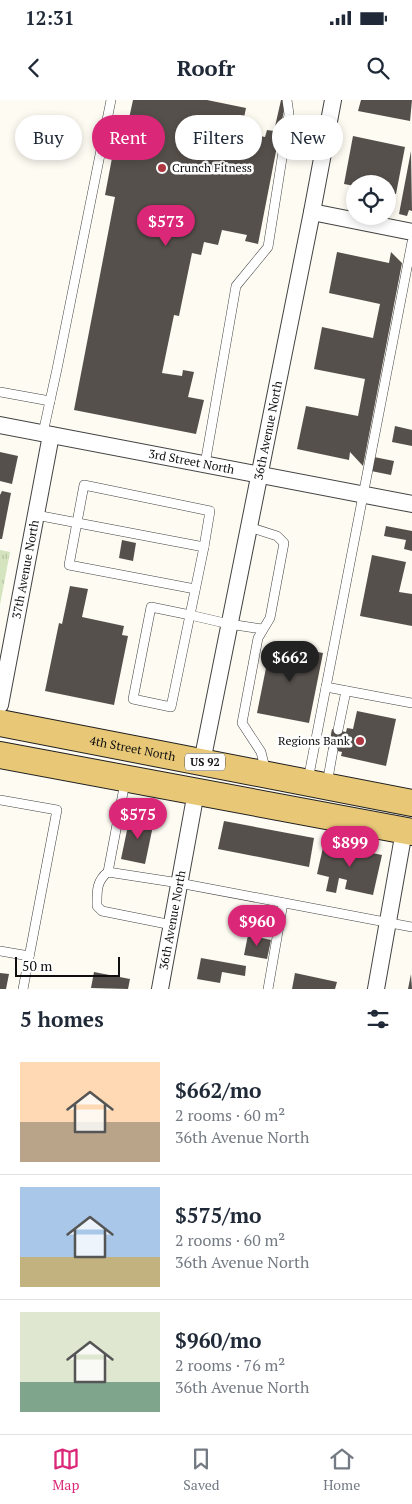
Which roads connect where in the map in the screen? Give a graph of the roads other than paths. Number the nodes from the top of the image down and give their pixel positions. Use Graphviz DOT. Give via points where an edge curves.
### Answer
graph roads {
  1 [pos="110,100"];
  2 [pos="287,100"];
  3 [pos="333,100"];
  4 [pos="312,212"];
  5 [pos="412,232"];
  6 [pos="412,242"];
  7 [pos="0,392"];
  8 [pos="50,401"];
  9 [pos="0,425"];
  10 [pos="47,434"];
  11 [pos="205,464"];
  12 [pos="259,475"];
  13 [pos="364,495"];
  14 [pos="412,504"];
  15 [pos="36,515"];
  16 [pos="78,523"];
  17 [pos="248,527"];
  18 [pos="204,547"];
  19 [pos="195,589"];
  20 [pos="190,615"];
  21 [pos="230,624"];
  22 [pos="262,629"];
  23 [pos="6,639"];
  24 [pos="326,687"];
  25 [pos="346,691"];
  26 [pos="412,703"];
  27 [pos="0,705"];
  28 [pos="0,723"];
  29 [pos="338,730"];
  30 [pos="0,741"];
  31 [pos="118,746"];
  32 [pos="333,750"];
  33 [pos="0,755"];
  34 [pos="202,762"];
  35 [pos="266,774"];
  36 [pos="125,779"];
  37 [pos="317,784"];
  38 [pos="196,792"];
  39 [pos="411,799"];
  40 [pos="0,800"];
  41 [pos="408,832"];
  42 [pos="108,872"];
  43 [pos="179,883"];
  44 [pos="283,903"];
  45 [pos="388,922"];
  46 [pos="172,926"];
  47 [pos="412,927"];
  48 [pos="0,951"];
  49 [pos="29,956"];
  50 [pos="23,989"];
  51 [pos="160,989"];
  52 [pos="268,989"];
  53 [pos="376,989"];
  1 -- 8 [label="lane"];
  2 -- 11 [label="lane" via="289,114 268,247 236,286"];
  3 -- 4 [label="street, 36th Avenue North"];
  4 -- 5 [label="street"];
  4 -- 12 [label="street, 36th Avenue North"];
  6 -- 13 [label="lane"];
  7 -- 8 [label="lane"];
  8 -- 10 [label="lane"];
  9 -- 10 [label="street, 3rd Street North"];
  10 -- 11 [label="street, 3rd Street North"];
  10 -- 15 [label="street, 37th Avenue North"];
  11 -- 12 [label="street, 3rd Street North"];
  12 -- 13 [label="street, 3rd Street North"];
  12 -- 17 [label="street, 36th Avenue North"];
  13 -- 14 [label="street, 3rd Street North"];
  13 -- 24 [label="lane"];
  15 -- 16 [label="lane"];
  15 -- 23 [label="street, 37th Avenue North"];
  16 -- 18 [label="lane"];
  16 -- 18 [label="lane" via="84,485 210,511"];
  16 -- 19 [label="lane" via="70,565"];
  17 -- 21 [label="street, 36th Avenue North"];
  17 -- 22 [label="lane" via="276,536 284,543 270,618"];
  18 -- 19 [label="lane"];
  19 -- 20 [label="lane"];
  20 -- 20 [label="lane" via="150,607 134,699 172,707"];
  20 -- 21 [label="lane"];
  21 -- 22 [label="lane"];
  21 -- 34 [label="street, 36th Avenue North"];
  22 -- 35 [label="lane" via="242,723 260,752"];
  23 -- 27 [label="street, 37th Avenue North"];
  24 -- 25 [label="lane"];
  24 -- 37 [label="lane"];
  25 -- 26 [label="lane"];
  25 -- 29 [label="lane"];
  28 -- 31 [label="main road, 4th Street North / US 92"];
  30 -- 31 [label="main road" via="6,738 102,756 114,752"];
  31 -- 34 [label="main road, 4th Street North / US 92"];
  32 -- 37 [label="lane"];
  33 -- 36 [label="main road"];
  34 -- 35 [label="main road, 4th Street North / US 92"];
  35 -- 37 [label="main road, 4th Street North / US 92"];
  36 -- 38 [label="main road"];
  36 -- 42 [label="lane"];
  37 -- 39 [label="main road, 4th Street North / US 92"];
  38 -- 39 [label="main road" via="212,783 234,784 393,812 403,809"];
  38 -- 41 [label="main road"];
  38 -- 43 [label="street, 36th Avenue North"];
  40 -- 49 [label="lane" via="57,810"];
  41 -- 45 [label="street"];
  42 -- 43 [label="lane"];
  42 -- 46 [label="lane" via="101,878 96,894 97,906 102,910"];
  43 -- 44 [label="lane"];
  43 -- 46 [label="street, 36th Avenue North"];
  44 -- 45 [label="lane"];
  44 -- 52 [label="lane"];
  45 -- 47 [label="lane"];
  45 -- 53 [label="street"];
  46 -- 51 [label="street, 36th Avenue North"];
  48 -- 49 [label="lane"];
  49 -- 50 [label="lane"];
}
